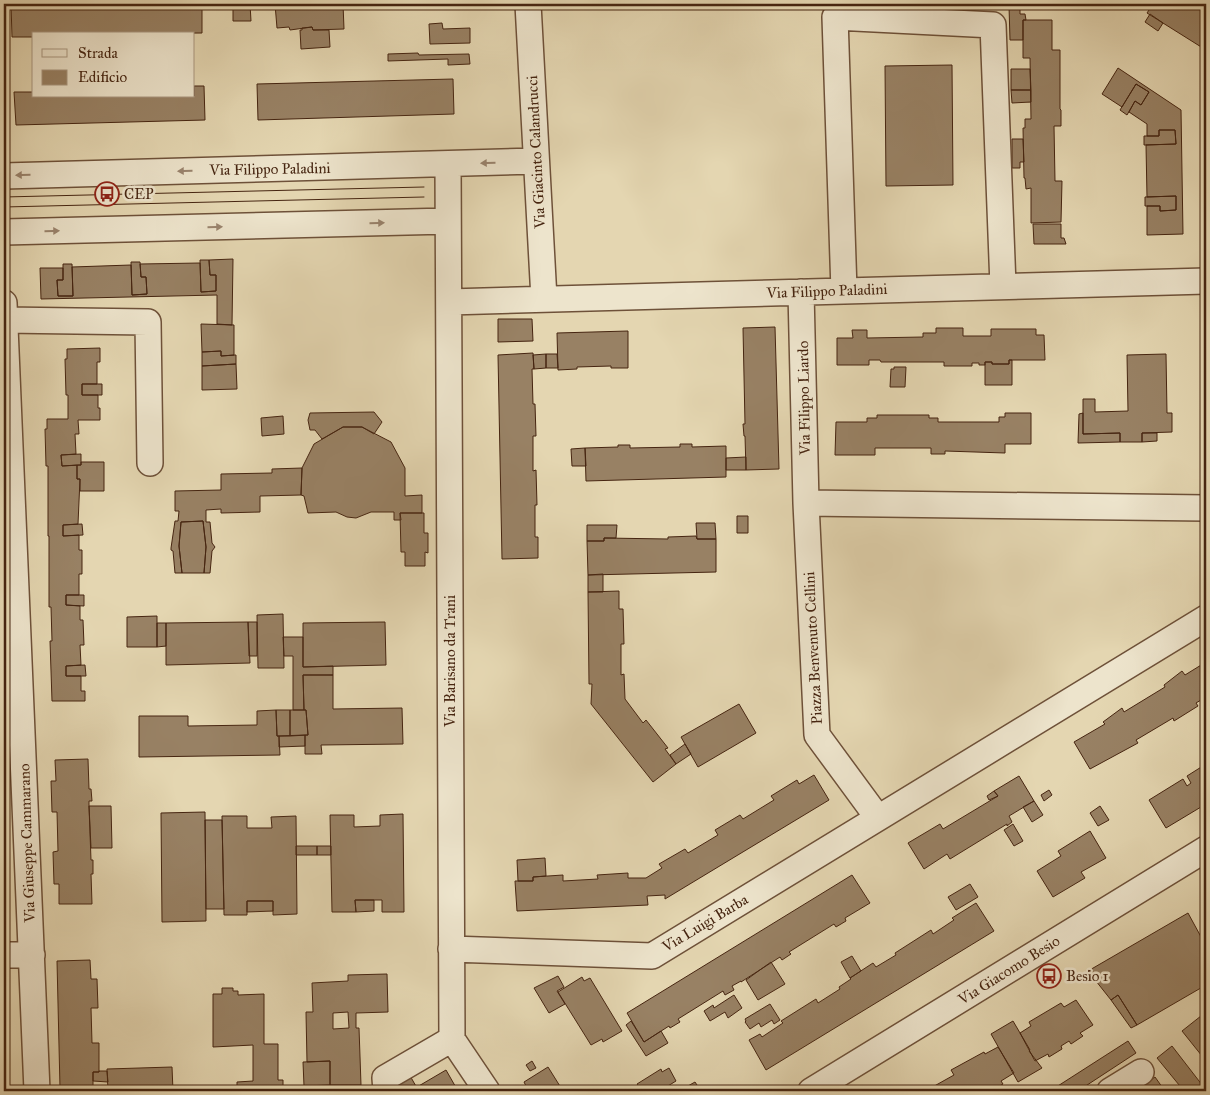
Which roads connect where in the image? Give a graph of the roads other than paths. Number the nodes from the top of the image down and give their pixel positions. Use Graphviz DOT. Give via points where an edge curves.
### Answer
graph roads {
  1 [pos="528,4"];
  2 [pos="536,161"];
  3 [pos="448,164"];
  4 [pos="4,176"];
  5 [pos="448,221"];
  6 [pos="4,232"];
  7 [pos="1206,281"];
  8 [pos="1003,286"];
  9 [pos="844,291"];
  10 [pos="801,292"];
  11 [pos="544,299"];
  12 [pos="449,302"];
  13 [pos="4,312"];
  14 [pos="150,463"];
  15 [pos="806,503"];
  16 [pos="1206,508"];
  17 [pos="9,557"];
  18 [pos="1206,618"];
  19 [pos="878,818"];
  20 [pos="1206,849"];
  21 [pos="451,949"];
  22 [pos="4,955"];
  23 [pos="32,956"];
  24 [pos="452,1039"];
  25 [pos="1141,1072"];
  26 [pos="37,1091"];
  27 [pos="386,1091"];
  28 [pos="487,1091"];
  29 [pos="811,1091"];
  30 [pos="1110,1091"];
  1 -- 2 [label="street, Via Giacinto Calandrucci"];
  2 -- 3 [label="street, Via Filippo Paladini, one-way"];
  2 -- 11 [label="street, Via Giacinto Calandrucci"];
  3 -- 4 [label="street, Via Filippo Paladini, one-way"];
  3 -- 5 [label="street, Via Barisano da Trani"];
  6 -- 5 [label="street, one-way"];
  5 -- 12 [label="street, Via Barisano da Trani"];
  7 -- 8 [label="street, Via Filippo Paladini"];
  8 -- 9 [label="street, Via Filippo Paladini"];
  8 -- 9 [label="street" via="992,25 835,17"];
  9 -- 10 [label="street, Via Filippo Paladini"];
  10 -- 11 [label="street, Via Filippo Paladini"];
  10 -- 15 [label="street, Via Filippo Liardo"];
  11 -- 12 [label="street, Via Filippo Paladini"];
  12 -- 21 [label="street, Via Barisano da Trani"];
  13 -- 14 [label="street" via="148,322"];
  13 -- 17 [label="street, Via Giuseppe Cammarano"];
  15 -- 16 [label="street"];
  15 -- 19 [label="street, Piazza Benvenuto Cellini" via="817,735"];
  17 -- 23 [label="street, Via Giuseppe Cammarano"];
  18 -- 19 [label="street"];
  19 -- 21 [label="street, Via Luigi Barba" via="652,956"];
  20 -- 29 [label="street, Via Giacomo Besio"];
  21 -- 24 [label="street, Via Barisano da Trani"];
  22 -- 23 [label="street"];
  23 -- 26 [label="street, Via Giuseppe Cammarano"];
  24 -- 27 [label="street" via="385,1078"];
  24 -- 28 [label="street"];
  25 -- 30 [label="street"];
}
